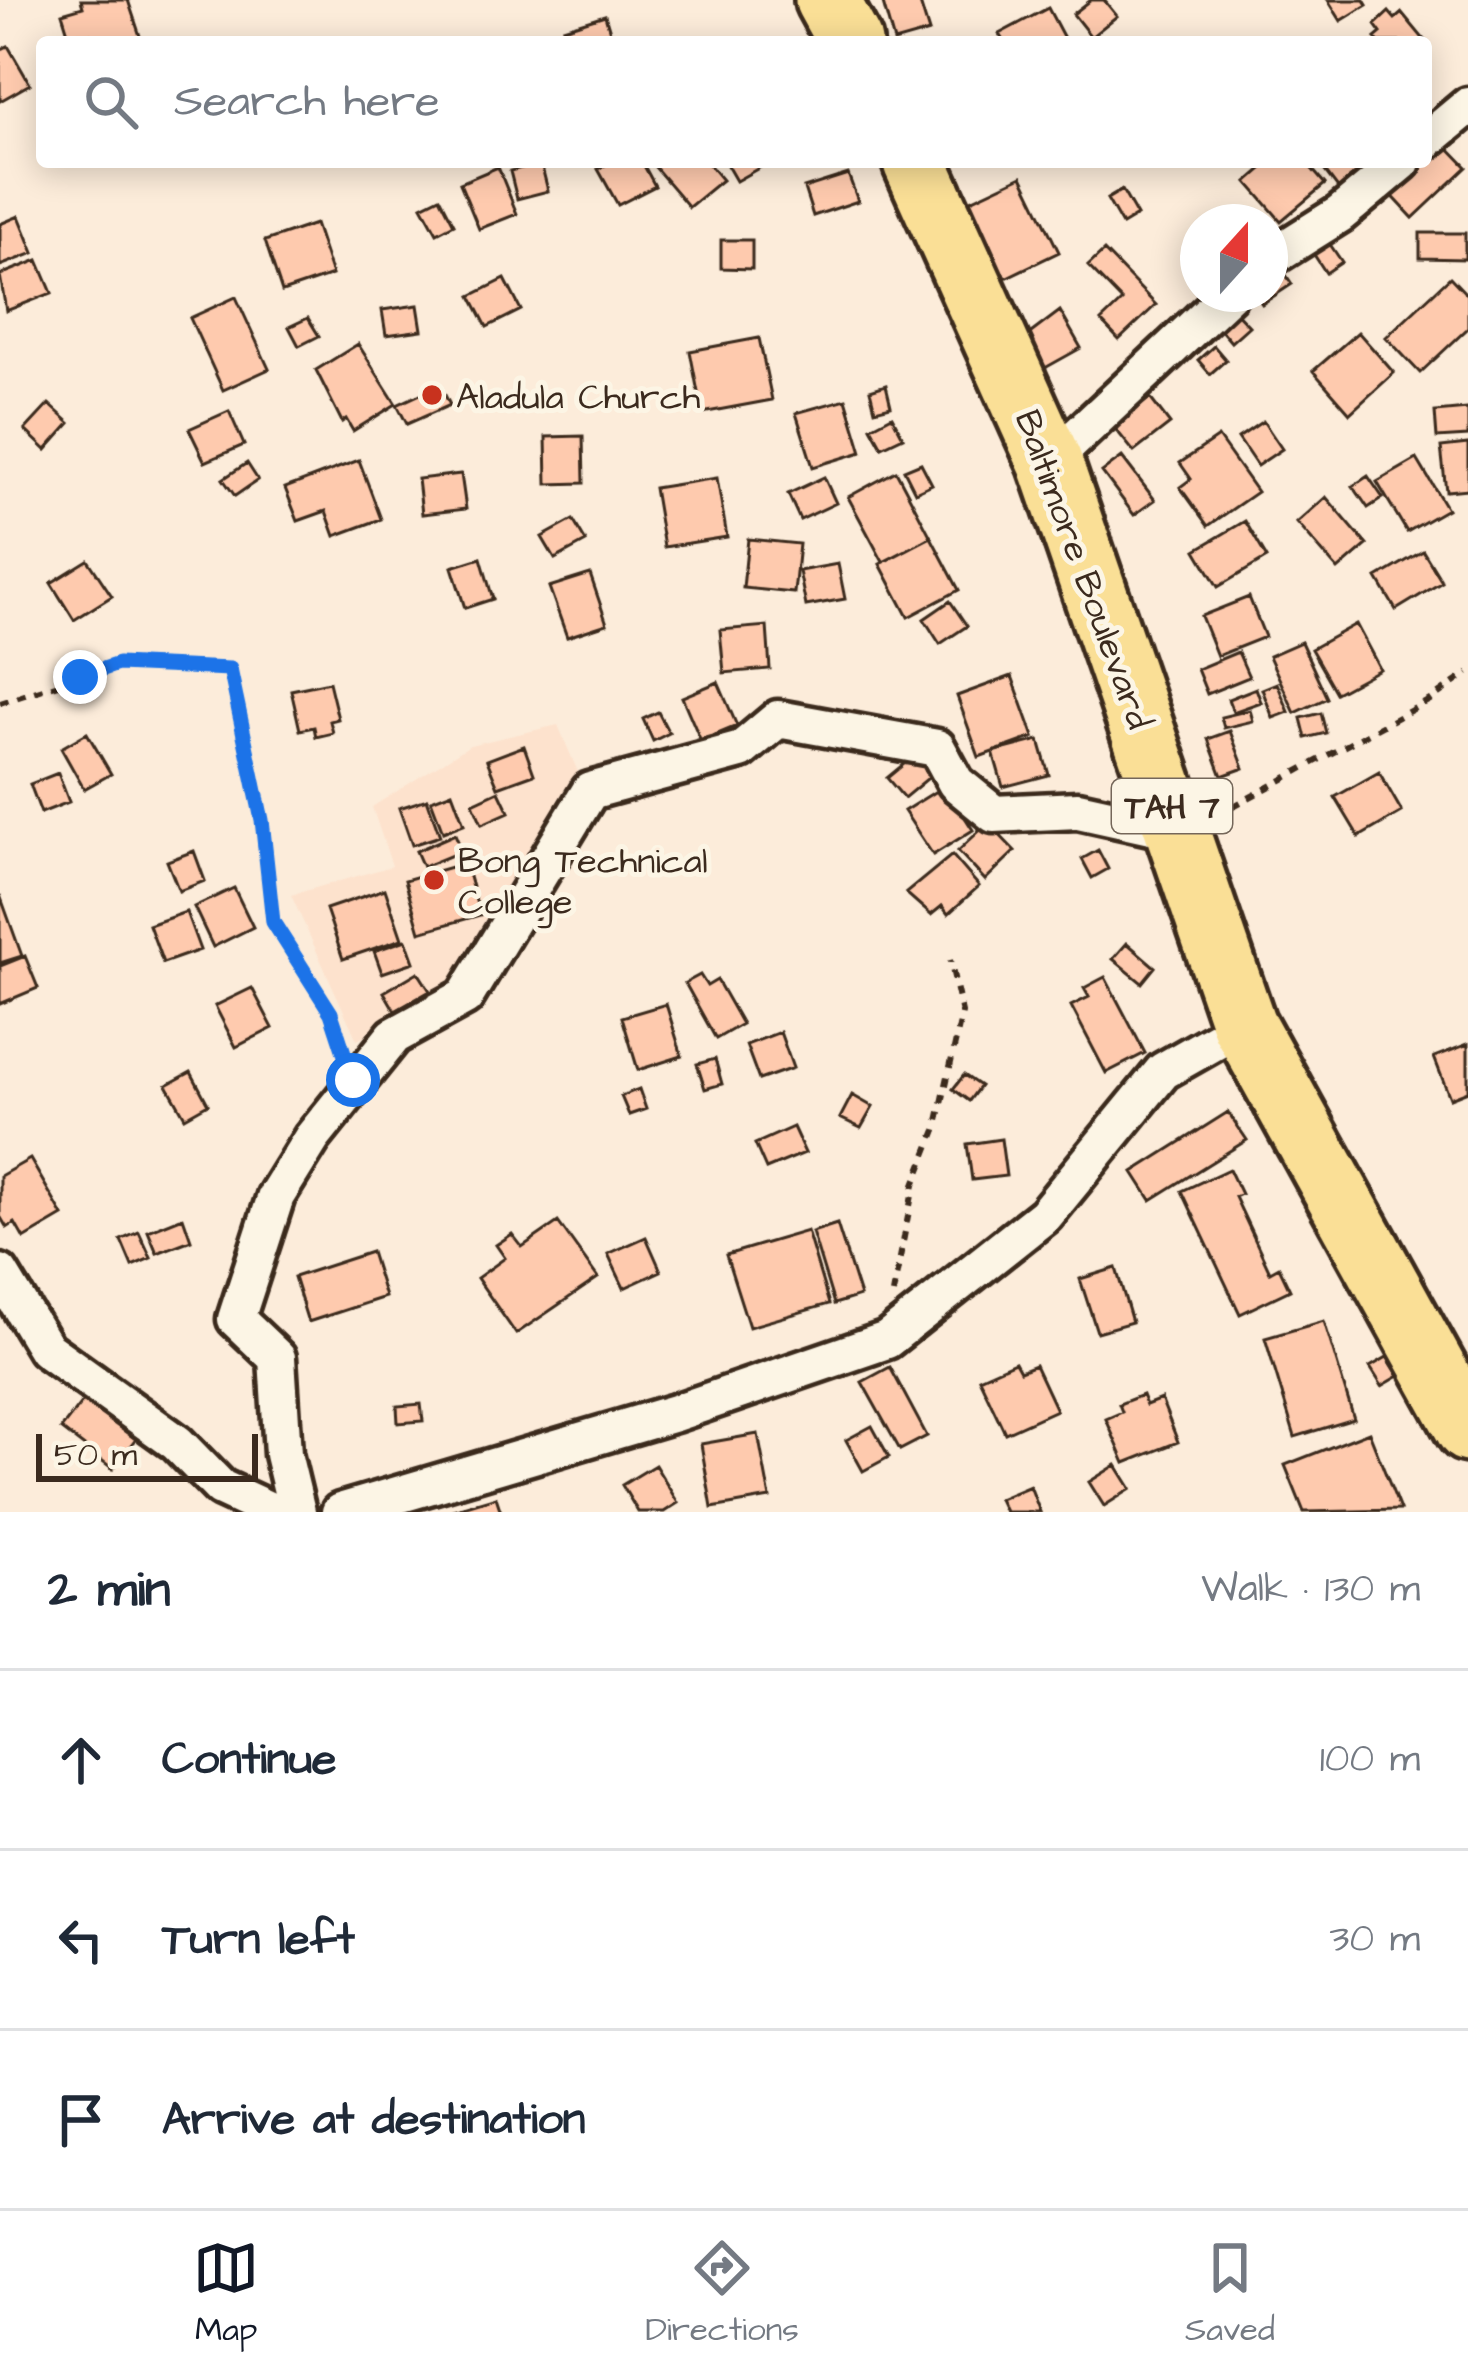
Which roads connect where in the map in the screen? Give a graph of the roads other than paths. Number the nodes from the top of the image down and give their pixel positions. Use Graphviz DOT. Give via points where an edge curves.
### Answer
graph roads {
  1 [pos="826,0"];
  2 [pos="847,36"];
  3 [pos="1468,106"];
  4 [pos="1432,136"];
  5 [pos="919,168"];
  6 [pos="1395,168"];
  7 [pos="1288,247"];
  8 [pos="1210,312"];
  9 [pos="1050,462"];
  10 [pos="1182,833"];
  11 [pos="1244,1025"];
  12 [pos="0,1273"];
  13 [pos="1468,1430"];
  14 [pos="273,1512"];
  15 [pos="297,1512"];
  16 [pos="340,1512"];
  1 -- 2 [label="highway"];
  3 -- 4 [label="street"];
  5 -- 9 [label="highway, Baltimore Boulevard / TAH 7"];
  6 -- 7 [label="street"];
  8 -- 9 [label="street"];
  9 -- 10 [label="highway, Baltimore Boulevard / TAH 7"];
  10 -- 11 [label="highway, Baltimore Boulevard / TAH 7"];
  10 -- 15 [label="street" via="1078,810 994,814 956,783 937,748 778,719 741,750 590,791 466,997 394,1036 353,1080 275,1196 236,1319 277,1358 280,1433"];
  11 -- 13 [label="highway, Baltimore Boulevard / TAH 7"];
  11 -- 16 [label="street" via="1162,1071 1045,1215 887,1340"];
  12 -- 14 [label="street" via="46,1348 177,1444 221,1488"];
}
